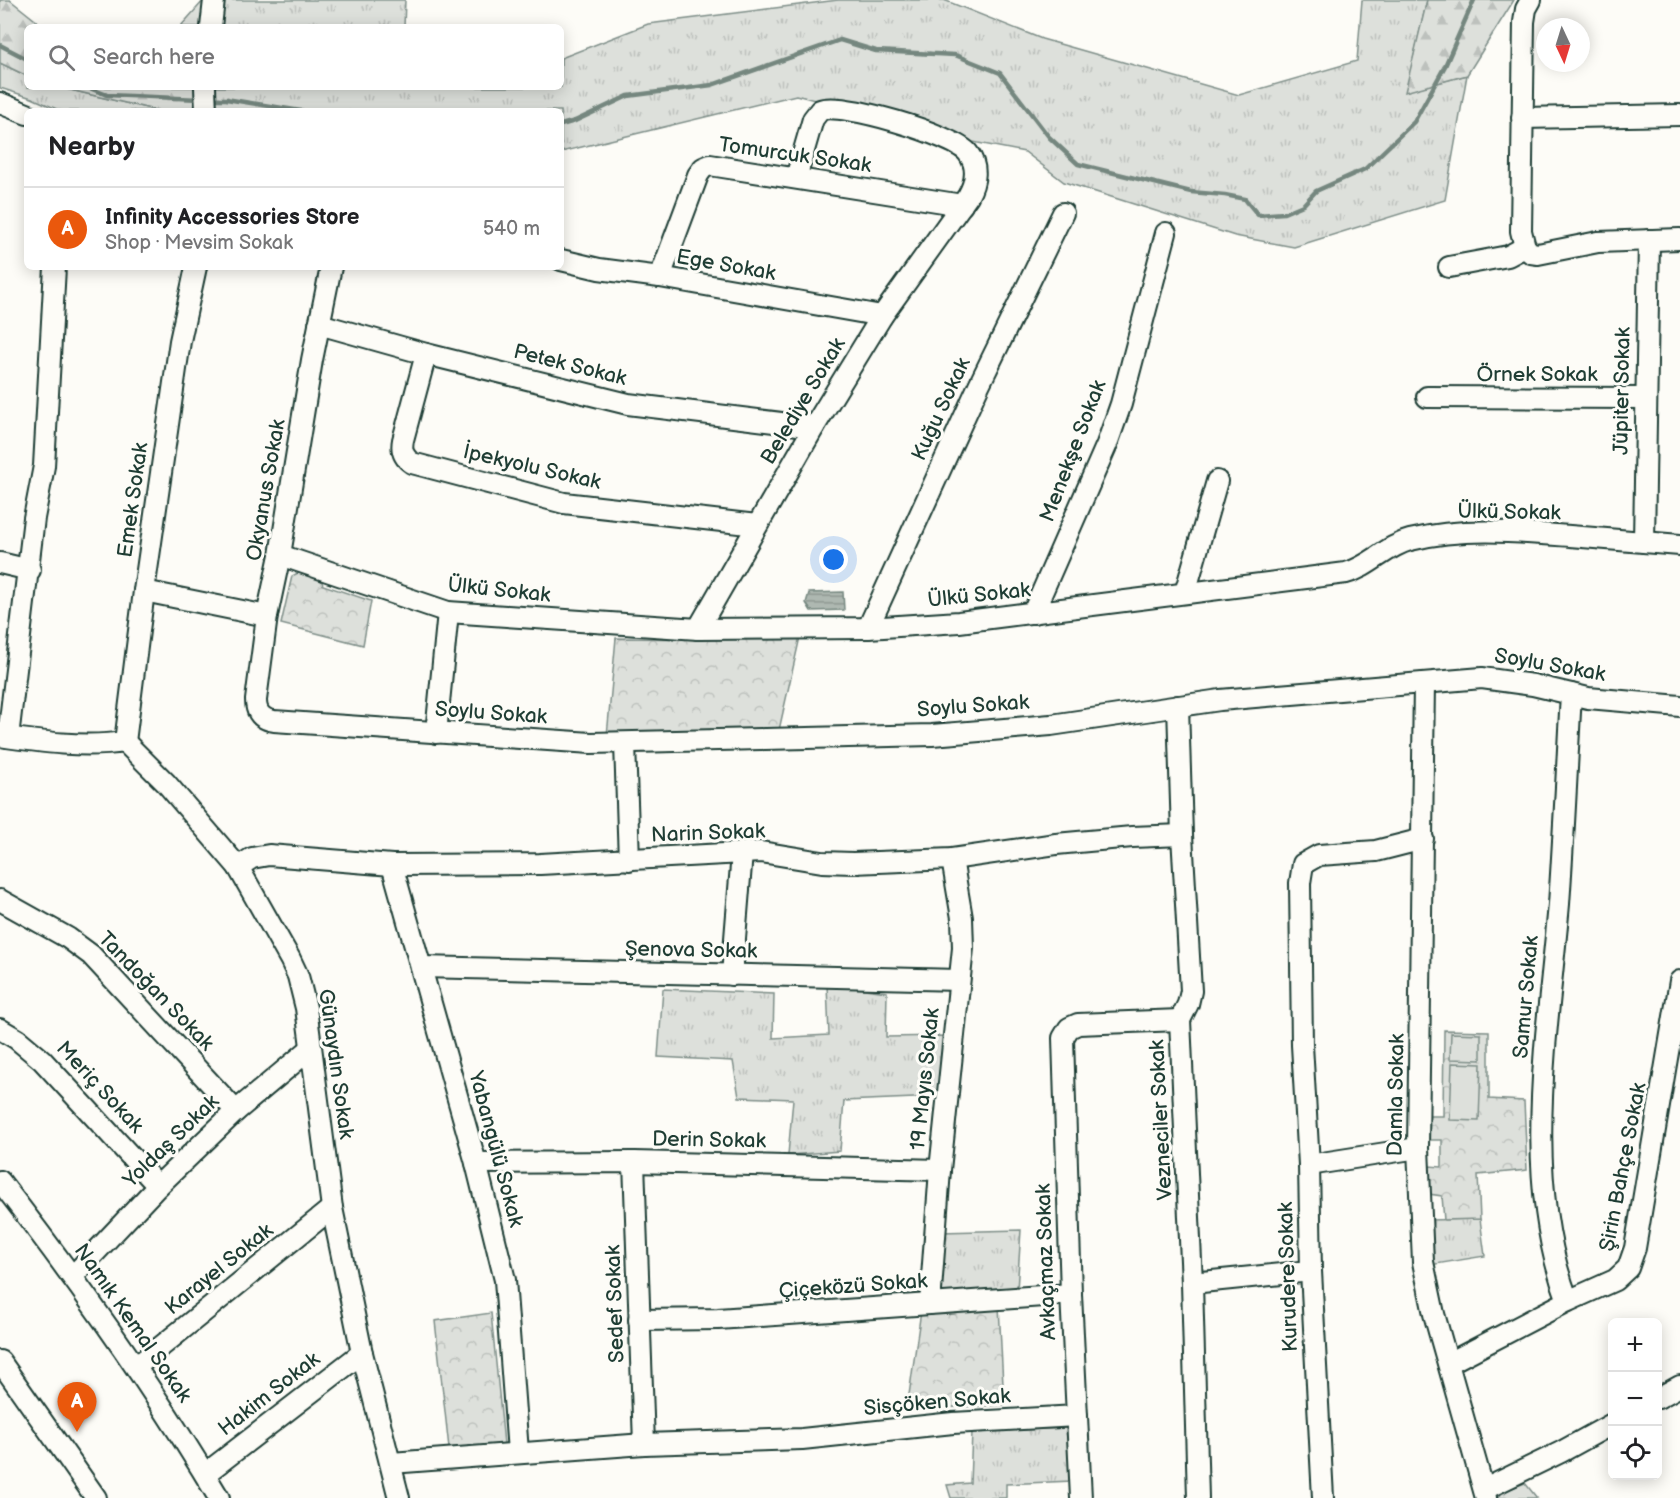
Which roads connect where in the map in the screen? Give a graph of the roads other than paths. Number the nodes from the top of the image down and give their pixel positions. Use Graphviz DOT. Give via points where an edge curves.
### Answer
graph roads {
  1 [pos="214,0"];
  2 [pos="1532,0"];
  3 [pos="211,24"];
  4 [pos="205,90"];
  5 [pos="0,103"];
  6 [pos="206,108"];
  7 [pos="24,113"];
  8 [pos="1680,115"];
  9 [pos="1522,118"];
  10 [pos="796,178"];
  11 [pos="962,205"];
  12 [pos="1064,213"];
  13 [pos="1166,233"];
  14 [pos="1680,239"];
  15 [pos="1649,240"];
  16 [pos="1525,247"];
  17 [pos="564,261"];
  18 [pos="1449,267"];
  19 [pos="55,270"];
  20 [pos="195,270"];
  21 [pos="330,270"];
  22 [pos="660,277"];
  23 [pos="882,316"];
  24 [pos="319,324"];
  25 [pos="426,354"];
  26 [pos="1427,397"];
  27 [pos="1646,398"];
  28 [pos="814,427"];
  29 [pos="1217,481"];
  30 [pos="758,525"];
  31 [pos="1644,543"];
  32 [pos="1680,545"];
  33 [pos="280,555"];
  34 [pos="0,563"];
  35 [pos="30,570"];
  36 [pos="144,591"];
  37 [pos="1185,593"];
  38 [pos="448,612"];
  39 [pos="1033,613"];
  40 [pos="267,616"];
  41 [pos="868,628"];
  42 [pos="698,629"];
  43 [pos="1424,683"];
  44 [pos="1571,694"];
  45 [pos="1178,706"];
  46 [pos="1680,706"];
  47 [pos="265,719"];
  48 [pos="436,733"];
  49 [pos="4,736"];
  50 [pos="125,742"];
  51 [pos="625,744"];
  52 [pos="1182,835"];
  53 [pos="1423,839"];
  54 [pos="742,853"];
  55 [pos="952,859"];
  56 [pos="629,860"];
  57 [pos="392,865"];
  58 [pos="238,867"];
  59 [pos="0,900"];
  60 [pos="421,967"];
  61 [pos="732,975"];
  62 [pos="959,980"];
  63 [pos="1680,981"];
  64 [pos="1180,1020"];
  65 [pos="0,1029"];
  66 [pos="310,1049"];
  67 [pos="236,1111"];
  68 [pos="1418,1148"];
  69 [pos="634,1162"];
  70 [pos="476,1163"];
  71 [pos="1309,1165"];
  72 [pos="940,1170"];
  73 [pos="0,1180"];
  74 [pos="158,1186"];
  75 [pos="332,1208"];
  76 [pos="1311,1271"];
  77 [pos="73,1276"];
  78 [pos="1192,1283"];
  79 [pos="1071,1294"];
  80 [pos="1568,1301"];
  81 [pos="930,1304"];
  82 [pos="639,1320"];
  83 [pos="362,1353"];
  84 [pos="0,1361"];
  85 [pos="1449,1363"];
  86 [pos="137,1366"];
  87 [pos="1680,1386"];
  88 [pos="1662,1396"];
  89 [pos="1077,1416"];
  90 [pos="1608,1426"];
  91 [pos="644,1444"];
  92 [pos="518,1452"];
  93 [pos="391,1463"];
  94 [pos="205,1474"];
  95 [pos="1485,1493"];
  96 [pos="96,1498"];
  97 [pos="219,1498"];
  98 [pos="399,1498"];
  99 [pos="1081,1498"];
  100 [pos="1198,1498"];
  101 [pos="1323,1498"];
  1 -- 3 [label="street"];
  2 -- 9 [label="street" via="1524,22"];
  4 -- 6 [label="street"];
  5 -- 7 [label="street"];
  8 -- 9 [label="street"];
  9 -- 16 [label="street" via="1521,231"];
  10 -- 11 [label="street, Tomurcuk Sokak"];
  10 -- 11 [label="street, Belediye Sokak" via="815,116 823,108 837,107 928,131 964,149 975,173 973,188"];
  10 -- 22 [label="street, Tomurcuk Sokak" via="715,166 703,168"];
  11 -- 23 [label="street, Belediye Sokak"];
  12 -- 41 [label="street, Kuğu Sokak" via="979,384"];
  13 -- 39 [label="street, Menekşe Sokak" via="1107,444"];
  14 -- 15 [label="street"];
  15 -- 16 [label="street" via="1587,244 1538,254"];
  15 -- 27 [label="street, Jüpiter Sokak"];
  16 -- 18 [label="street" via="1508,256"];
  17 -- 22 [label="street, Ege Sokak"];
  19 -- 35 [label="street" via="44,466"];
  20 -- 36 [label="street, Emek Sokak" via="180,341"];
  21 -- 24 [label="street, Okyanus Sokak"];
  22 -- 23 [label="street, Ege Sokak"];
  23 -- 28 [label="street, Belediye Sokak"];
  24 -- 25 [label="street, Petek Sokak"];
  24 -- 33 [label="street, Okyanus Sokak"];
  25 -- 28 [label="street, Petek Sokak" via="628,404"];
  25 -- 30 [label="street, İpekyolu Sokak" via="403,440 402,450 412,463 564,503"];
  26 -- 27 [label="street, Örnek Sokak"];
  27 -- 31 [label="street, Jüpiter Sokak"];
  28 -- 30 [label="street, Belediye Sokak"];
  29 -- 37 [label="street"];
  30 -- 42 [label="street, Belediye Sokak"];
  31 -- 32 [label="street, Ülkü Sokak"];
  31 -- 37 [label="street, Ülkü Sokak" via="1514,531 1469,532 1401,543 1346,573"];
  33 -- 38 [label="street, Ülkü Sokak"];
  33 -- 40 [label="street, Okyanus Sokak"];
  34 -- 35 [label="street"];
  35 -- 49 [label="street"];
  36 -- 40 [label="street"];
  36 -- 50 [label="street, Emek Sokak"];
  37 -- 39 [label="street, Ülkü Sokak"];
  38 -- 42 [label="street, Ülkü Sokak"];
  38 -- 48 [label="street"];
  39 -- 41 [label="street, Ülkü Sokak"];
  40 -- 47 [label="street, Okyanus Sokak" via="256,700 258,712"];
  41 -- 42 [label="street, Ülkü Sokak"];
  43 -- 44 [label="street, Soylu Sokak" via="1493,678"];
  43 -- 45 [label="street, Soylu Sokak"];
  43 -- 53 [label="street, Damla Sokak"];
  44 -- 46 [label="street, Soylu Sokak"];
  44 -- 80 [label="street, Samur Sokak" via="1542,1113 1550,1244"];
  45 -- 51 [label="street, Soylu Sokak" via="1051,724 932,735"];
  45 -- 52 [label="street, Vezneciler Sokak"];
  47 -- 48 [label="street, Soylu Sokak"];
  48 -- 51 [label="street, Soylu Sokak"];
  49 -- 50 [label="street" via="85,744"];
  50 -- 58 [label="street, Günaydın Sokak"];
  51 -- 56 [label="street"];
  52 -- 55 [label="street, Narin Sokak" via="1056,844"];
  52 -- 64 [label="street, Vezneciler Sokak" via="1191,991"];
  53 -- 68 [label="street, Damla Sokak"];
  53 -- 71 [label="street, Kurudere Sokak" via="1376,851 1319,855 1303,864 1302,1045"];
  54 -- 55 [label="street, Narin Sokak" via="841,863"];
  54 -- 56 [label="street, Narin Sokak"];
  54 -- 61 [label="street"];
  55 -- 62 [label="street, 19 Mayıs Sokak" via="963,927"];
  56 -- 57 [label="street, Narin Sokak"];
  57 -- 58 [label="street, Narin Sokak" via="269,855 252,858"];
  57 -- 60 [label="street, Yabangülü Sokak"];
  58 -- 66 [label="street, Günaydın Sokak" via="298,976"];
  59 -- 67 [label="street, Tandoğan Sokak" via="91,955"];
  60 -- 61 [label="street, Şenova Sokak"];
  60 -- 70 [label="street, Yabangülü Sokak"];
  61 -- 62 [label="street, Şenova Sokak"];
  62 -- 72 [label="street, 19 Mayıs Sokak"];
  63 -- 80 [label="street, Şirin Bahçe Sokak" via="1632,1258 1615,1280"];
  64 -- 78 [label="street, Vezneciler Sokak"];
  64 -- 79 [label="street, Avkaçmaz Sokak" via="1078,1024 1064,1034"];
  65 -- 74 [label="street, Meriç Sokak" via="42,1060"];
  66 -- 67 [label="street, Yoldaş Sokak"];
  66 -- 75 [label="street, Günaydın Sokak"];
  67 -- 74 [label="street, Yoldaş Sokak"];
  68 -- 71 [label="street"];
  68 -- 85 [label="street, Damla Sokak" via="1425,1279"];
  69 -- 70 [label="street, Derin Sokak"];
  69 -- 72 [label="street, Derin Sokak"];
  69 -- 82 [label="street, Sedef Sokak"];
  70 -- 92 [label="street, Yabangülü Sokak" via="505,1280"];
  71 -- 76 [label="street, Kurudere Sokak"];
  72 -- 81 [label="street, 19 Mayıs Sokak"];
  73 -- 77 [label="street, Namık Kemal Sokak"];
  74 -- 77 [label="street, Yoldaş Sokak"];
  75 -- 83 [label="street, Günaydın Sokak"];
  75 -- 86 [label="street, Karayel Sokak"];
  76 -- 78 [label="street"];
  76 -- 101 [label="street, Kurudere Sokak"];
  77 -- 86 [label="street, Namık Kemal Sokak"];
  78 -- 100 [label="street, Vezneciler Sokak"];
  79 -- 81 [label="street, Çiçeközü Sokak"];
  79 -- 89 [label="street, Avkaçmaz Sokak"];
  80 -- 85 [label="street, Şirin Bahçe Sokak"];
  81 -- 82 [label="street, Çiçeközü Sokak" via="718,1319"];
  82 -- 91 [label="street, Sedef Sokak"];
  83 -- 93 [label="street, Günaydın Sokak"];
  83 -- 94 [label="street, Hakim Sokak"];
  84 -- 96 [label="street"];
  85 -- 95 [label="street, Damla Sokak"];
  86 -- 94 [label="street, Namık Kemal Sokak"];
  87 -- 88 [label="street"];
  89 -- 91 [label="street, Sisçöken Sokak" via="953,1423 802,1439"];
  89 -- 99 [label="street, Avkaçmaz Sokak"];
  90 -- 95 [label="street"];
  91 -- 92 [label="street"];
  92 -- 93 [label="street"];
  93 -- 98 [label="street, Günaydın Sokak"];
  94 -- 97 [label="street, Namık Kemal Sokak"];
}
